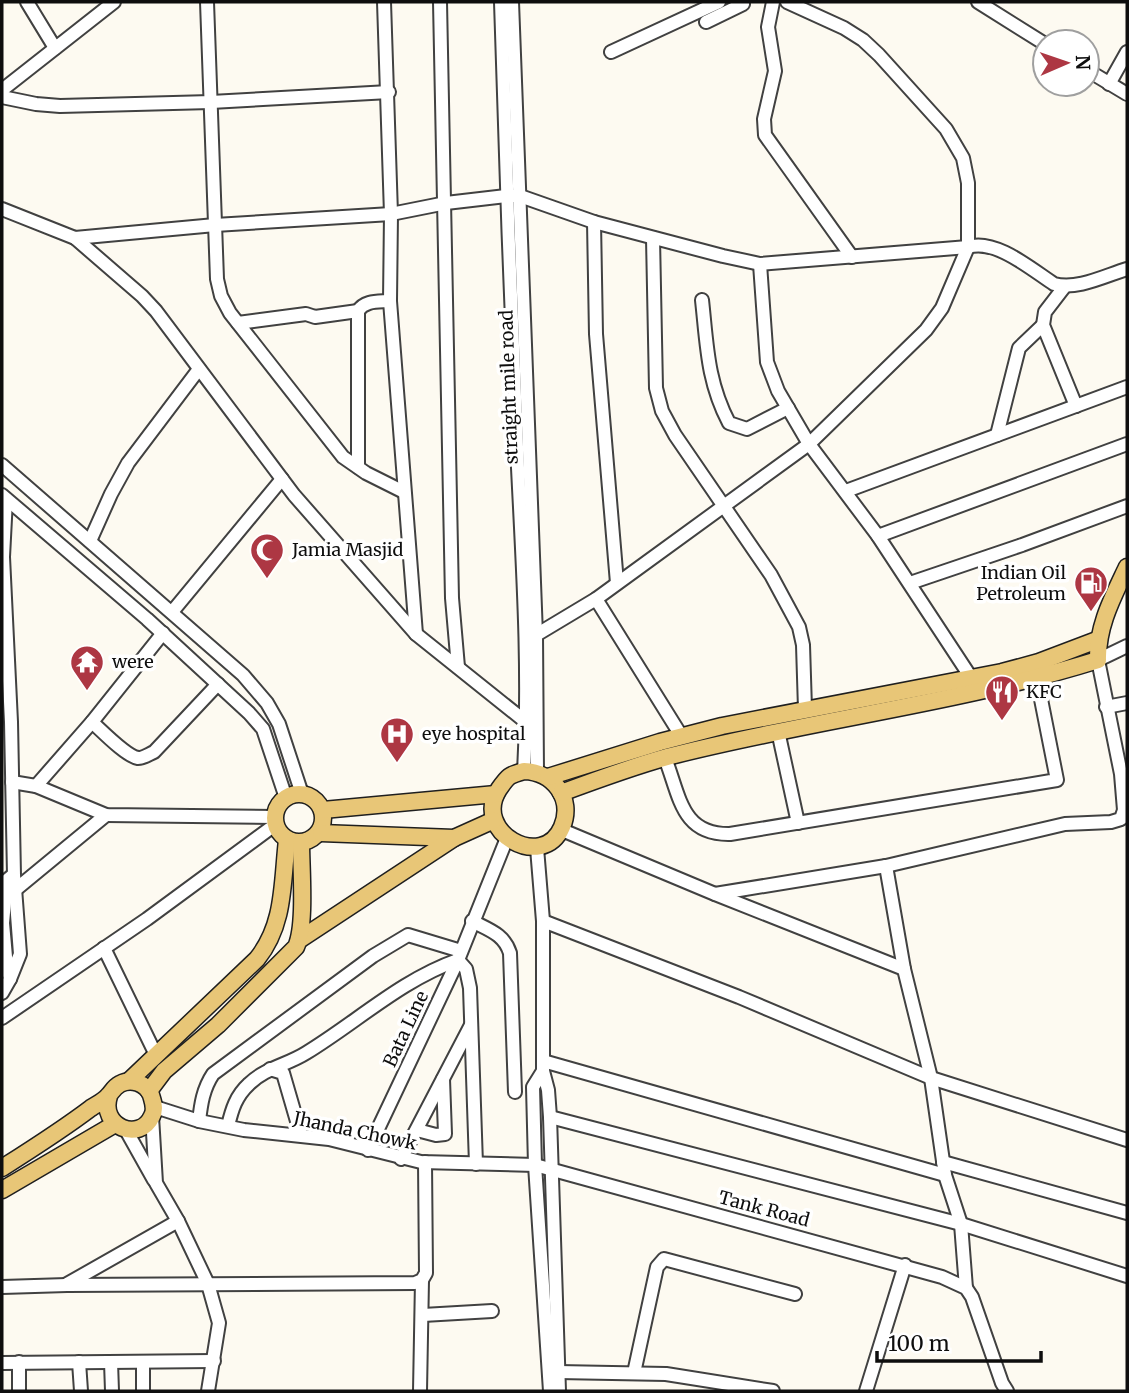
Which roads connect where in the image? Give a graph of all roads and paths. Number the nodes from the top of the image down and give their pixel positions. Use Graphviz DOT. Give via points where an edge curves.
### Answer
graph roads {
  1 [pos="43,2"];
  2 [pos="114,2"];
  3 [pos="207,2"];
  4 [pos="384,2"];
  5 [pos="440,2"];
  6 [pos="501,2"];
  7 [pos="512,2"];
  8 [pos="719,2"];
  9 [pos="773,2"];
  10 [pos="787,2"];
  11 [pos="978,2"];
  12 [pos="743,4"];
  13 [pos="30,8"];
  14 [pos="706,22"];
  15 [pos="1031,35"];
  16 [pos="55,48"];
  17 [pos="611,52"];
  18 [pos="1127,52"];
  19 [pos="1101,79"];
  20 [pos="1109,84"];
  21 [pos="2,90"];
  22 [pos="389,92"];
  23 [pos="1127,94"];
  24 [pos="2,96"];
  25 [pos="211,102"];
  26 [pos="506,195"];
  27 [pos="520,196"];
  28 [pos="446,203"];
  29 [pos="2,209"];
  30 [pos="391,214"];
  31 [pos="594,222"];
  32 [pos="215,225"];
  33 [pos="75,238"];
  34 [pos="653,238"];
  35 [pos="968,247"];
  36 [pos="852,257"];
  37 [pos="760,264"];
  38 [pos="1127,269"];
  39 [pos="1065,286"];
  40 [pos="702,300"];
  41 [pos="390,301"];
  42 [pos="358,311"];
  43 [pos="238,323"];
  44 [pos="1043,325"];
  45 [pos="199,369"];
  46 [pos="1127,387"];
  47 [pos="1076,405"];
  48 [pos="788,408"];
  49 [pos="998,435"];
  50 [pos="810,444"];
  51 [pos="1127,444"];
  52 [pos="2,465"];
  53 [pos="358,467"];
  54 [pos="282,479"];
  55 [pos="846,491"];
  56 [pos="404,492"];
  57 [pos="4,497"];
  58 [pos="724,506"];
  59 [pos="1127,506"];
  60 [pos="878,536"];
  61 [pos="90,541"];
  62 [pos="1127,567"];
  63 [pos="617,583"];
  64 [pos="910,583"];
  65 [pos="596,599"];
  66 [pos="172,612"];
  67 [pos="163,633"];
  68 [pos="416,634"];
  69 [pos="536,635"];
  70 [pos="1097,640"];
  71 [pos="1126,646"];
  72 [pos="1098,660"];
  73 [pos="458,667"];
  74 [pos="971,676"];
  75 [pos="1037,679"];
  76 [pos="218,684"];
  77 [pos="1127,703"];
  78 [pos="1106,707"];
  79 [pos="805,709"];
  80 [pos="92,722"];
  81 [pos="526,723"];
  82 [pos="778,731"];
  83 [pos="682,737"];
  84 [pos="1121,746"];
  85 [pos="665,758"];
  86 [pos="536,773"];
  87 [pos="12,782"];
  88 [pos="36,786"];
  89 [pos="561,793"];
  90 [pos="496,794"];
  91 [pos="294,796"];
  92 [pos="323,810"];
  93 [pos="106,815"];
  94 [pos="275,820"];
  95 [pos="494,820"];
  96 [pos="1124,820"];
  97 [pos="798,823"];
  98 [pos="562,830"];
  99 [pos="321,832"];
  100 [pos="454,838"];
  101 [pos="507,838"];
  102 [pos="294,841"];
  103 [pos="537,848"];
  104 [pos="886,866"];
  105 [pos="14,875"];
  106 [pos="15,890"];
  107 [pos="715,894"];
  108 [pos="542,920"];
  109 [pos="472,921"];
  110 [pos="299,940"];
  111 [pos="104,948"];
  112 [pos="459,955"];
  113 [pos="904,969"];
  114 [pos="10,979"];
  115 [pos="2,993"];
  116 [pos="2,1018"];
  117 [pos="472,1023"];
  118 [pos="156,1055"];
  119 [pos="543,1066"];
  120 [pos="270,1069"];
  121 [pos="930,1078"];
  122 [pos="443,1079"];
  123 [pos="129,1082"];
  124 [pos="149,1091"];
  125 [pos="515,1091"];
  126 [pos="108,1096"];
  127 [pos="153,1111"];
  128 [pos="550,1117"];
  129 [pos="199,1121"];
  130 [pos="228,1126"];
  131 [pos="121,1127"];
  132 [pos="417,1130"];
  133 [pos="301,1135"];
  134 [pos="1127,1140"];
  135 [pos="368,1150"];
  136 [pos="401,1159"];
  137 [pos="425,1163"];
  138 [pos="476,1164"];
  139 [pos="535,1166"];
  140 [pos="2,1168"];
  141 [pos="944,1169"];
  142 [pos="551,1170"];
  143 [pos="156,1183"];
  144 [pos="2,1190"];
  145 [pos="1127,1213"];
  146 [pos="178,1221"];
  147 [pos="961,1224"];
  148 [pos="905,1265"];
  149 [pos="1127,1276"];
  150 [pos="422,1280"];
  151 [pos="208,1284"];
  152 [pos="67,1285"];
  153 [pos="2,1287"];
  154 [pos="966,1288"];
  155 [pos="795,1294"];
  156 [pos="492,1311"];
  157 [pos="423,1315"];
  158 [pos="214,1361"];
  159 [pos="19,1362"];
  160 [pos="79,1362"];
  161 [pos="111,1362"];
  162 [pos="143,1362"];
  163 [pos="2,1363"];
  164 [pos="558,1372"];
  165 [pos="634,1373"];
  166 [pos="1001,1388"];
  167 [pos="19,1391"];
  168 [pos="81,1391"];
  169 [pos="112,1391"];
  170 [pos="143,1391"];
  171 [pos="208,1391"];
  172 [pos="420,1391"];
  173 [pos="550,1391"];
  174 [pos="559,1391"];
  175 [pos="773,1391"];
  176 [pos="866,1391"];
  1 -- 13 [label="street"];
  2 -- 16 [label="street"];
  3 -- 25 [label="street"];
  4 -- 22 [label="street"];
  5 -- 28 [label="street"];
  6 -- 26 [label="street, straight mile road"];
  7 -- 27 [label="street, straight mile road"];
  8 -- 17 [label="street"];
  9 -- 36 [label="street" via="768,27 775,71 765,135"];
  10 -- 35 [label="street" via="863,40 946,129 963,158 968,183"];
  11 -- 15 [label="street"];
  12 -- 14 [label="street"];
  13 -- 16 [label="street"];
  16 -- 21 [label="street"];
  18 -- 20 [label="street"];
  19 -- 20 [label="street"];
  20 -- 23 [label="street"];
  22 -- 25 [label="street"];
  22 -- 30 [label="street"];
  24 -- 25 [label="street" via="61,106"];
  25 -- 32 [label="street"];
  26 -- 27 [label="street"];
  26 -- 28 [label="street"];
  26 -- 81 [label="street, straight mile road"];
  27 -- 31 [label="street"];
  27 -- 69 [label="street, straight mile road"];
  28 -- 30 [label="street"];
  28 -- 73 [label="street" via="452,598"];
  29 -- 33 [label="street"];
  30 -- 32 [label="street"];
  30 -- 41 [label="street"];
  31 -- 34 [label="street"];
  31 -- 63 [label="street" via="597,357"];
  32 -- 33 [label="street"];
  32 -- 43 [label="street" via="217,279 221,296"];
  33 -- 45 [label="street" via="142,296"];
  34 -- 37 [label="street"];
  34 -- 58 [label="street" via="656,388 662,411"];
  35 -- 36 [label="street"];
  35 -- 39 [label="street" via="994,247 1054,284"];
  35 -- 50 [label="street" via="942,308 926,330"];
  36 -- 37 [label="street"];
  37 -- 48 [label="street" via="767,362"];
  38 -- 39 [label="street"];
  39 -- 44 [label="street" via="1045,312"];
  40 -- 48 [label="street" via="710,373 729,423 747,429"];
  41 -- 42 [label="street" via="367,302"];
  41 -- 56 [label="street"];
  42 -- 43 [label="street"];
  42 -- 53 [label="street"];
  43 -- 53 [label="street" via="343,457"];
  44 -- 47 [label="street"];
  44 -- 49 [label="street" via="1019,348"];
  45 -- 54 [label="street"];
  45 -- 61 [label="street" via="128,463"];
  46 -- 47 [label="street"];
  47 -- 49 [label="street"];
  48 -- 50 [label="street"];
  49 -- 55 [label="street"];
  50 -- 55 [label="street"];
  50 -- 58 [label="street"];
  51 -- 60 [label="street"];
  52 -- 61 [label="street"];
  53 -- 56 [label="street"];
  54 -- 66 [label="street"];
  54 -- 68 [label="street"];
  55 -- 60 [label="street"];
  56 -- 68 [label="street"];
  57 -- 67 [label="street"];
  57 -- 87 [label="street" via="2,557"];
  58 -- 63 [label="street"];
  58 -- 79 [label="street" via="771,575 799,627"];
  59 -- 64 [label="street"];
  60 -- 64 [label="street"];
  61 -- 66 [label="street"];
  62 -- 70 [label="main road"];
  63 -- 65 [label="street"];
  64 -- 74 [label="street"];
  65 -- 69 [label="street"];
  65 -- 83 [label="street"];
  66 -- 91 [label="street" via="243,675 267,703 288,746"];
  67 -- 76 [label="street"];
  67 -- 80 [label="street"];
  68 -- 73 [label="street"];
  69 -- 86 [label="street, straight mile road"];
  70 -- 71 [label="street"];
  70 -- 72 [label="main road"];
  70 -- 74 [label="main road" via="1039,662"];
  71 -- 72 [label="street"];
  72 -- 75 [label="main road"];
  72 -- 78 [label="street"];
  73 -- 81 [label="street"];
  74 -- 79 [label="main road"];
  75 -- 82 [label="main road"];
  75 -- 97 [label="street" via="1057,780"];
  76 -- 80 [label="street" via="146,756 128,753"];
  76 -- 91 [label="street" via="263,729"];
  77 -- 78 [label="street"];
  78 -- 84 [label="street"];
  79 -- 83 [label="main road"];
  80 -- 88 [label="street"];
  81 -- 86 [label="street, straight mile road"];
  82 -- 85 [label="main road"];
  82 -- 97 [label="street"];
  83 -- 86 [label="main road"];
  84 -- 96 [label="street"];
  85 -- 89 [label="main road"];
  85 -- 97 [label="street" via="688,818 703,830 730,834"];
  86 -- 89 [label="main road" via="555,782"];
  86 -- 90 [label="main road" via="508,776"];
  87 -- 88 [label="street"];
  87 -- 105 [label="street"];
  88 -- 93 [label="street"];
  89 -- 98 [label="main road" via="566,813"];
  90 -- 92 [label="main road"];
  90 -- 95 [label="main road"];
  91 -- 92 [label="main road" via="315,800"];
  91 -- 94 [label="main road" via="276,809"];
  92 -- 99 [label="main road"];
  93 -- 94 [label="street"];
  93 -- 106 [label="street"];
  94 -- 102 [label="main road" via="280,834"];
  94 -- 111 [label="street"];
  95 -- 100 [label="main road"];
  95 -- 101 [label="main road"];
  96 -- 104 [label="street" via="1065,824"];
  98 -- 103 [label="main road"];
  98 -- 107 [label="street"];
  99 -- 100 [label="main road"];
  99 -- 102 [label="main road" via="309,841"];
  100 -- 110 [label="main road"];
  101 -- 103 [label="main road"];
  101 -- 109 [label="street, Bata Line"];
  102 -- 110 [label="main road"];
  102 -- 118 [label="main road" via="278,921 269,943"];
  103 -- 108 [label="street"];
  104 -- 107 [label="street"];
  104 -- 113 [label="street"];
  105 -- 106 [label="street"];
  105 -- 114 [label="street" via="7,880 3,911"];
  106 -- 114 [label="street" via="20,954"];
  107 -- 113 [label="street"];
  108 -- 119 [label="street"];
  108 -- 121 [label="street"];
  109 -- 112 [label="street, Bata Line"];
  109 -- 125 [label="street" via="500,935 510,953"];
  110 -- 124 [label="main road" via="292,953 163,1071"];
  111 -- 116 [label="street"];
  111 -- 118 [label="street"];
  112 -- 117 [label="street" via="469,977"];
  112 -- 120 [label="street" via="410,981 303,1055"];
  112 -- 129 [label="street" via="408,935 373,956 213,1074 202,1097"];
  112 -- 135 [label="street, Bata Line"];
  113 -- 121 [label="street"];
  114 -- 115 [label="street"];
  117 -- 122 [label="street"];
  117 -- 138 [label="street"];
  118 -- 123 [label="main road"];
  119 -- 128 [label="street"];
  119 -- 139 [label="street" via="533,1087"];
  119 -- 141 [label="street"];
  120 -- 130 [label="street" via="239,1093"];
  120 -- 133 [label="street" via="283,1073"];
  121 -- 134 [label="street"];
  121 -- 141 [label="street"];
  122 -- 132 [label="street"];
  122 -- 132 [label="street" via="445,1133"];
  123 -- 124 [label="main road"];
  123 -- 126 [label="main road"];
  124 -- 127 [label="main road"];
  126 -- 131 [label="main road" via="107,1110"];
  126 -- 140 [label="main road"];
  127 -- 129 [label="street, Jhanda Chowk"];
  127 -- 131 [label="main road" via="141,1127"];
  127 -- 143 [label="street"];
  128 -- 142 [label="street"];
  128 -- 147 [label="street"];
  129 -- 130 [label="street, Jhanda Chowk"];
  130 -- 133 [label="street, Jhanda Chowk"];
  131 -- 143 [label="street"];
  131 -- 144 [label="main road"];
  132 -- 136 [label="street"];
  133 -- 135 [label="street, Jhanda Chowk"];
  135 -- 136 [label="street, Jhanda Chowk"];
  136 -- 137 [label="street, Jhanda Chowk"];
  137 -- 138 [label="street, Jhanda Chowk"];
  137 -- 150 [label="street" via="427,1267"];
  138 -- 139 [label="street, Jhanda Chowk"];
  139 -- 142 [label="street, Jhanda Chowk"];
  139 -- 173 [label="street"];
  141 -- 145 [label="street"];
  141 -- 147 [label="street"];
  142 -- 148 [label="street, Tank Road"];
  142 -- 164 [label="street"];
  143 -- 146 [label="street"];
  146 -- 151 [label="street"];
  146 -- 152 [label="street"];
  147 -- 149 [label="street"];
  147 -- 154 [label="street"];
  148 -- 154 [label="street, Tank Road"];
  148 -- 176 [label="street"];
  150 -- 151 [label="street"];
  150 -- 157 [label="street"];
  151 -- 152 [label="street"];
  151 -- 158 [label="street" via="219,1323"];
  152 -- 153 [label="street"];
  154 -- 166 [label="street"];
  155 -- 165 [label="street" via="664,1259 657,1267"];
  156 -- 157 [label="street"];
  157 -- 172 [label="street"];
  158 -- 162 [label="street"];
  158 -- 171 [label="street"];
  159 -- 160 [label="street"];
  159 -- 163 [label="street"];
  159 -- 167 [label="street"];
  160 -- 161 [label="street"];
  160 -- 168 [label="street"];
  161 -- 162 [label="street"];
  161 -- 169 [label="street"];
  162 -- 170 [label="street"];
  164 -- 165 [label="street"];
  164 -- 174 [label="street"];
  165 -- 175 [label="street"];
}
